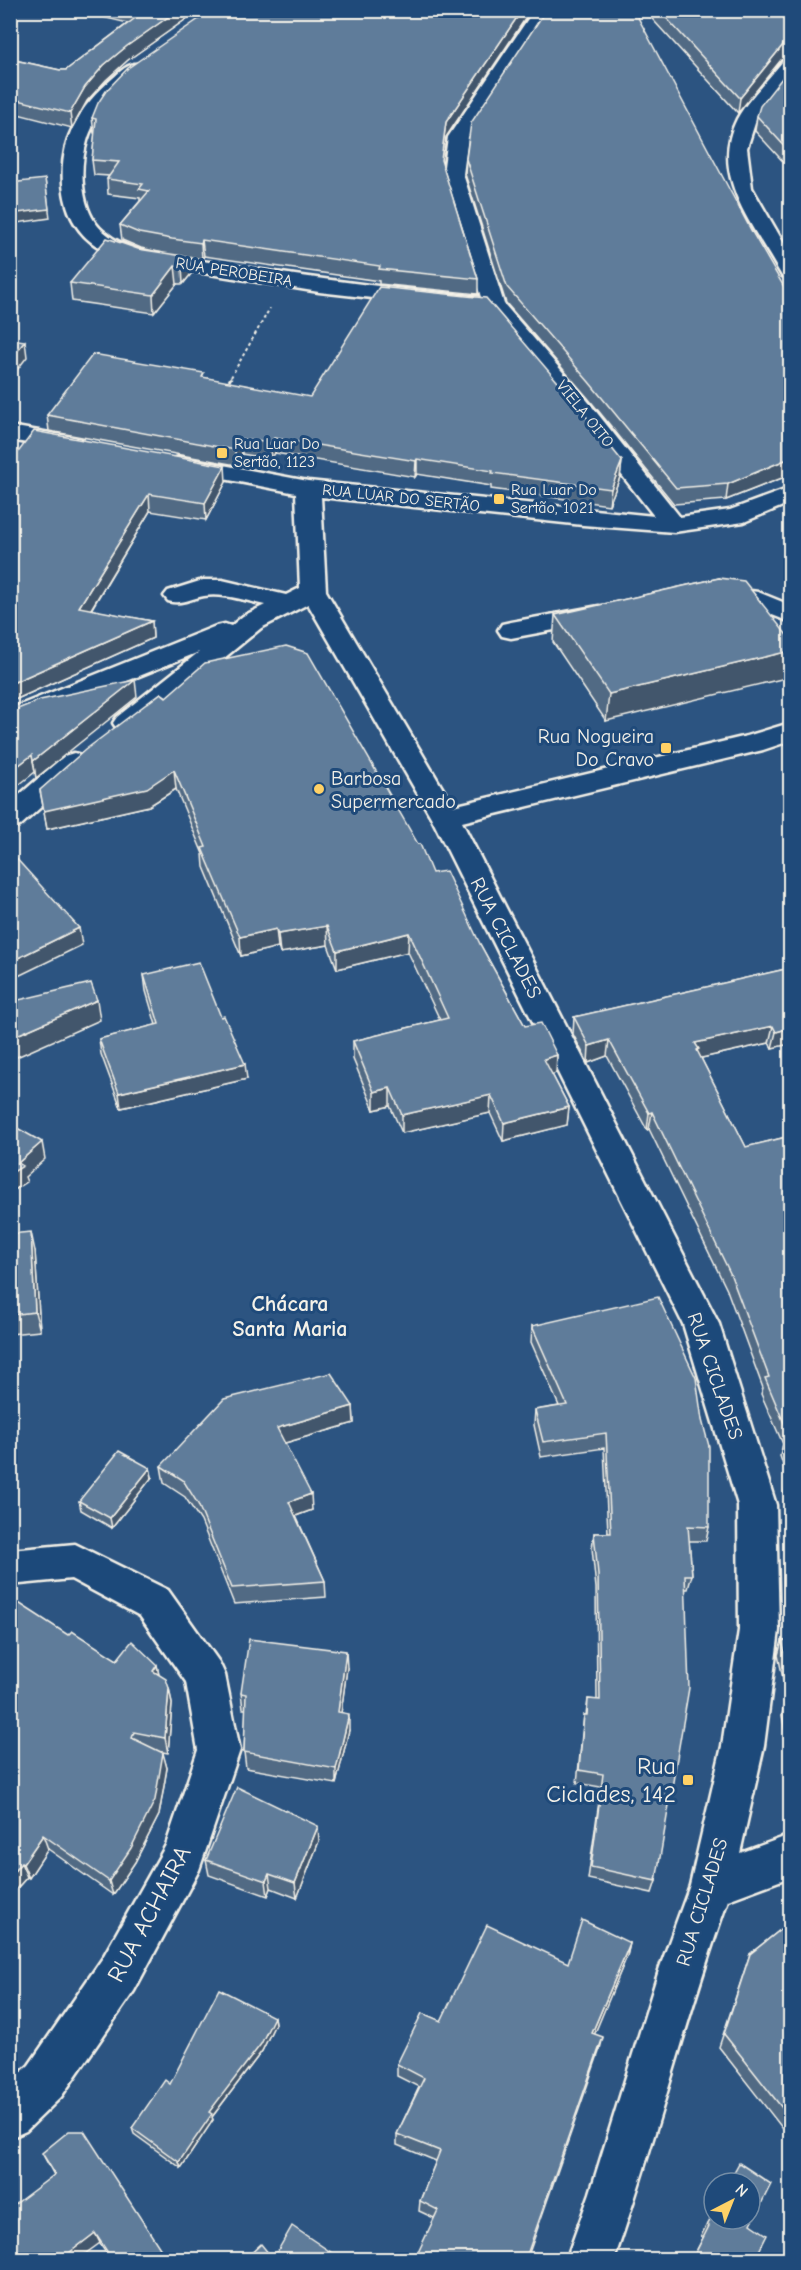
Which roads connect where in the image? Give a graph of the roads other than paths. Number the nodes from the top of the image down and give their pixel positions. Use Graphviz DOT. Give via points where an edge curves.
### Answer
graph roads {
  1 [pos="543,10"];
  2 [pos="154,54"];
  3 [pos="790,65"];
  4 [pos="790,230"];
  5 [pos="767,232"];
  6 [pos="790,271"];
  7 [pos="494,305"];
  8 [pos="10,434"];
  9 [pos="98,448"];
  10 [pos="154,459"];
  11 [pos="308,488"];
  12 [pos="790,495"];
  13 [pos="675,525"];
  14 [pos="313,591"];
  15 [pos="177,596"];
  16 [pos="696,596"];
  17 [pos="288,603"];
  18 [pos="627,609"];
  19 [pos="790,614"];
  20 [pos="252,622"];
  21 [pos="512,630"];
  22 [pos="10,719"];
  23 [pos="790,732"];
  24 [pos="445,817"];
  25 [pos="10,819"];
  26 [pos="10,1568"];
  27 [pos="790,1856"];
  28 [pos="712,1885"];
  29 [pos="10,2115"];
  30 [pos="590,2259"];
  1 -- 7 [label="street" via="458,137 453,174"];
  2 -- 7 [label="street, RUA PEROBEIRA" via="98,101 82,127 73,160 78,208 86,226 105,243 151,259 285,281"];
  3 -- 5 [label="street" via="747,119 737,148 742,188"];
  4 -- 5 [label="street"];
  5 -- 6 [label="street"];
  7 -- 13 [label="street, VIELA OITO"];
  8 -- 9 [label="street"];
  10 -- 11 [label="street, RUA LUAR DO SERTÃO"];
  11 -- 13 [label="street, RUA LUAR DO SERTÃO"];
  11 -- 14 [label="street, RUA CICLADES"];
  12 -- 13 [label="street, RUA LUAR DO SERTÃO" via="735,517"];
  14 -- 17 [label="street"];
  14 -- 24 [label="street, RUA CICLADES"];
  15 -- 17 [label="street" via="203,588 222,588"];
  16 -- 19 [label="street" via="734,595"];
  17 -- 20 [label="street"];
  18 -- 21 [label="street"];
  20 -- 22 [label="street"];
  20 -- 25 [label="street" via="76,761"];
  23 -- 24 [label="street"];
  24 -- 28 [label="street, RUA CICLADES" via="701,1324 757,1505 759,1630 743,1746"];
  26 -- 29 [label="street, RUA ACHAIRA" via="75,1561 154,1603 205,1675 219,1750 184,1855 118,1975 45,2081"];
  27 -- 28 [label="street"];
  28 -- 30 [label="street, RUA CICLADES" via="682,1967 614,2193"];
}
